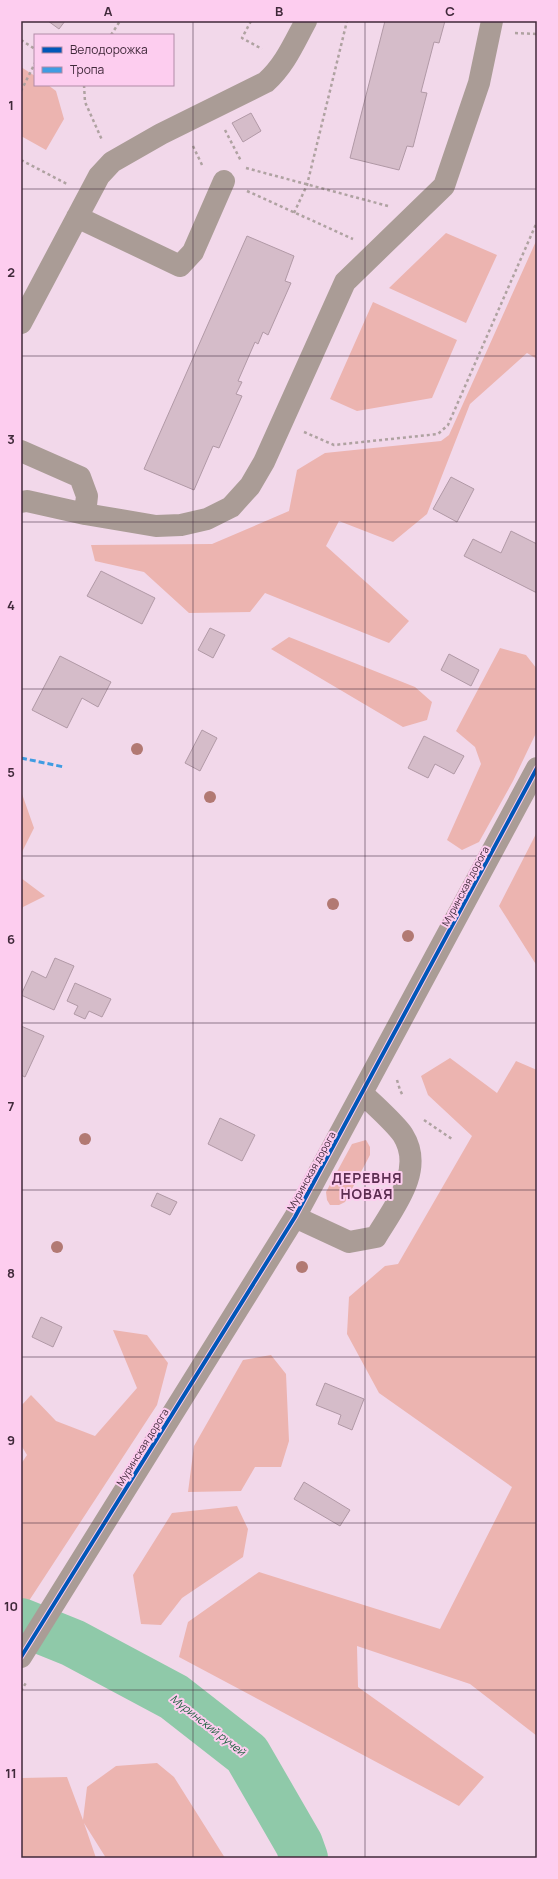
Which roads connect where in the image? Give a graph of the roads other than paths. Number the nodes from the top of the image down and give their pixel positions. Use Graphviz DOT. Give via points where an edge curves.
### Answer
graph roads {
  1 [pos="306,21"];
  2 [pos="492,21"];
  3 [pos="224,181"];
  4 [pos="77,217"];
  5 [pos="21,323"];
  6 [pos="21,450"];
  7 [pos="21,502"];
  8 [pos="85,514"];
  9 [pos="537,768"];
  10 [pos="362,1093"];
  11 [pos="295,1217"];
  12 [pos="21,1657"];
  1 -- 4 [label="street" via="285,61 266,82 112,162 99,176"];
  2 -- 8 [label="street" via="478,82 444,186 345,282 264,462 250,486 231,507 207,519 181,525 156,526"];
  3 -- 4 [label="street" via="193,252 180,266"];
  4 -- 5 [label="street"];
  6 -- 8 [label="street" via="80,477 87,496"];
  7 -- 8 [label="street" via="27,501"];
  9 -- 10 [label="street, Муринская дорога"];
  10 -- 11 [label="street, Муринская дорога"];
  10 -- 11 [label="street" via="403,1134 410,1152 411,1168 406,1186 376,1237 349,1242"];
  11 -- 12 [label="street, Муринская дорога"];
}
